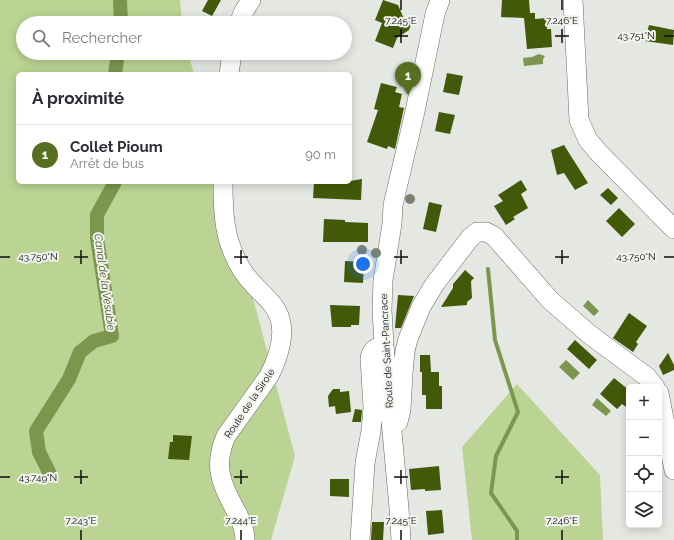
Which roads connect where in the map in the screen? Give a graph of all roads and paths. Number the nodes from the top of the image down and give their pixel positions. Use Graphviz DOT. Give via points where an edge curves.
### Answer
graph roads {
  1 [pos="251,0"];
  2 [pos="440,0"];
  3 [pos="572,0"];
  4 [pos="242,16"];
  5 [pos="231,60"];
  6 [pos="229,72"];
  7 [pos="223,184"];
  8 [pos="674,229"];
  9 [pos="384,345"];
  10 [pos="653,384"];
  11 [pos="662,408"];
  12 [pos="392,432"];
  13 [pos="674,470"];
  14 [pos="245,540"];
  15 [pos="360,540"];
  16 [pos="401,540"];
  1 -- 4 [label="street"];
  2 -- 9 [label="street, Route de Saint-Pancrace" via="393,206 383,280"];
  3 -- 8 [label="street" via="579,120 588,140 599,153"];
  5 -- 6 [label="street"];
  7 -- 14 [label="street, Route de la Sirole" via="224,219 234,254 242,271 278,312 282,330 280,349 274,367 226,436 219,464 221,480 242,523"];
  9 -- 12 [label="street, Route de Saint-Pancrace"];
  9 -- 15 [label="street" via="375,348 370,358 372,431 365,463"];
  10 -- 12 [label="street" via="550,300 494,236 486,232 477,232 434,285 421,307 406,345 401,410"];
  11 -- 13 [label="street"];
  12 -- 16 [label="street, Route de Saint-Pancrace"];
}
